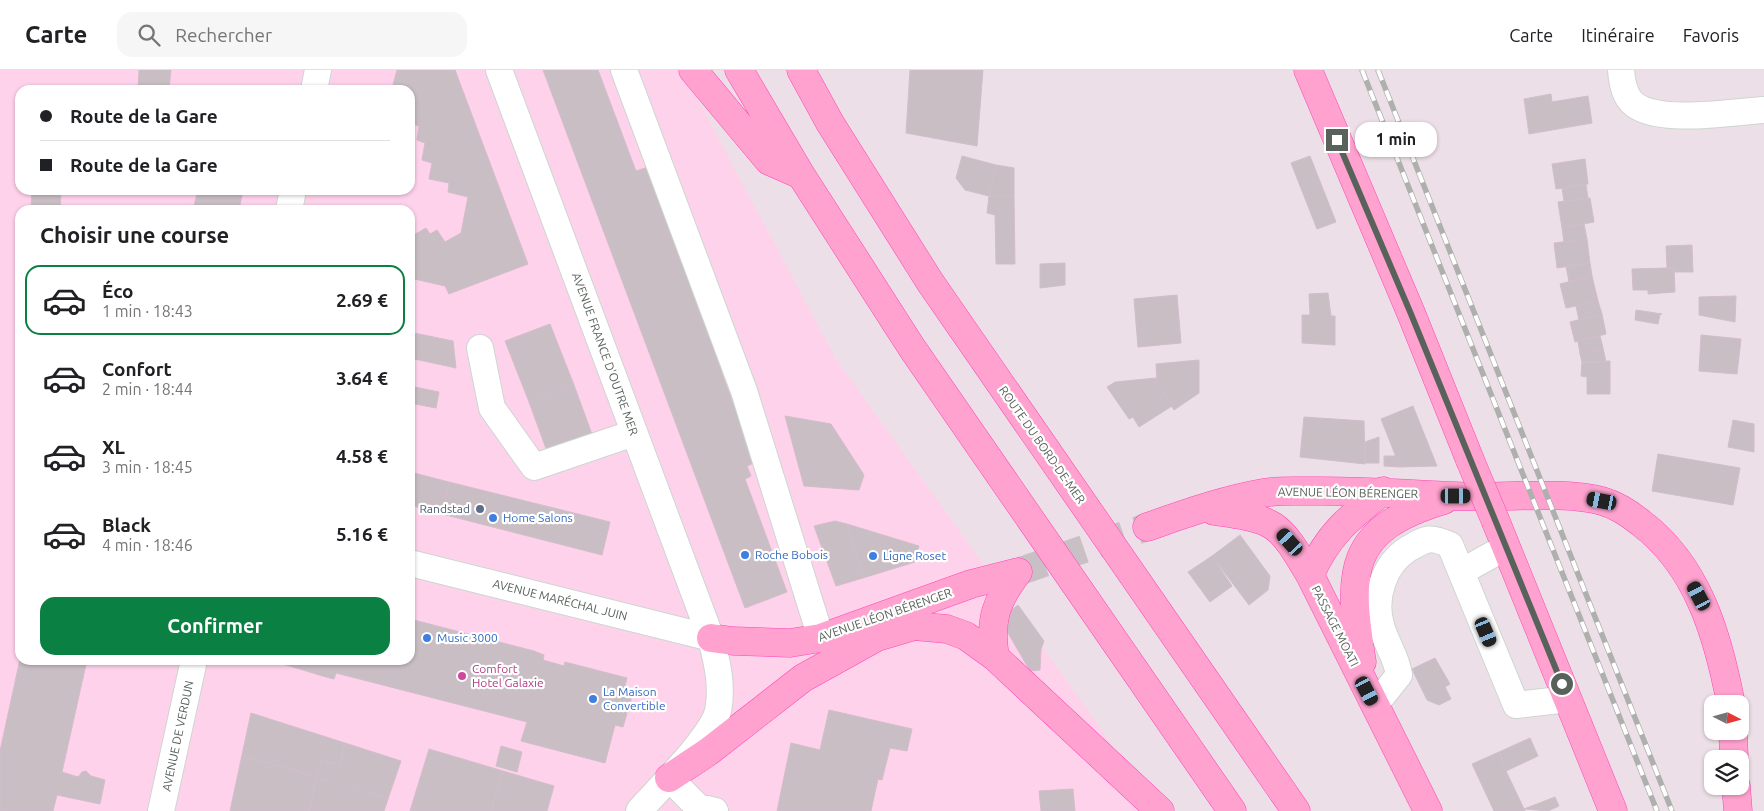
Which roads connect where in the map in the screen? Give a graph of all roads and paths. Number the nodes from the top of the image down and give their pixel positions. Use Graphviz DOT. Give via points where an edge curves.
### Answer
graph roads {
  1 [pos="318,70"];
  2 [pos="499,70"];
  3 [pos="624,70"];
  4 [pos="693,70"];
  5 [pos="740,70"];
  6 [pos="800,70"];
  7 [pos="1308,70"];
  8 [pos="1621,70"];
  9 [pos="315,85"];
  10 [pos="1764,110"];
  11 [pos="801,174"];
  12 [pos="480,348"];
  13 [pos="634,433"];
  14 [pos="1383,491"];
  15 [pos="1456,496"];
  16 [pos="1200,509"];
  17 [pos="1147,527"];
  18 [pos="1506,547"];
  19 [pos="415,564"];
  20 [pos="1461,572"];
  21 [pos="1310,575"];
  22 [pos="711,638"];
  23 [pos="821,638"];
  24 [pos="995,657"];
  25 [pos="193,665"];
  26 [pos="1729,695"];
  27 [pos="1371,698"];
  28 [pos="1568,700"];
  29 [pos="669,778"];
  30 [pos="1737,795"];
  31 [pos="161,811"];
  32 [pos="639,811"];
  33 [pos="715,811"];
  34 [pos="1160,811"];
  35 [pos="1232,811"];
  36 [pos="1296,811"];
  37 [pos="1428,811"];
  38 [pos="1614,811"];
  39 [pos="1738,811"];
  1 -- 9 [label="street"];
  2 -- 13 [label="street, AVENUE FRANCE D'OUTRE MER"];
  3 -- 23 [label="street" via="744,391"];
  4 -- 11 [label="main road" via="769,161"];
  5 -- 11 [label="main road"];
  6 -- 36 [label="main road, ROUTE DU BORD-DE-MER" via="830,124 930,282"];
  7 -- 18 [label="main road, bridge"];
  8 -- 10 [label="street" via="1623,88 1633,104 1652,113 1671,116"];
  11 -- 35 [label="main road" via="912,348"];
  12 -- 13 [label="street" via="492,408 534,466"];
  13 -- 22 [label="street, AVENUE FRANCE D'OUTRE MER"];
  14 -- 15 [label="main road, AVENUE LÉON BÉRENGER"];
  14 -- 16 [label="main road, AVENUE LÉON BÉRENGER" via="1264,492"];
  14 -- 21 [label="main road, PASSAGE MOATI" via="1336,531 1325,544"];
  15 -- 26 [label="main road, AVENUE LÉON BÉRENGER" via="1590,499 1616,507 1640,522 1668,546 1699,596 1715,636"];
  15 -- 27 [label="main road" via="1398,517 1373,536 1362,554 1354,594 1356,628"];
  16 -- 17 [label="main road, AVENUE LÉON BÉRENGER"];
  16 -- 21 [label="main road, PASSAGE MOATI" via="1253,516 1273,524 1290,542"];
  18 -- 20 [label="street"];
  18 -- 28 [label="main road"];
  19 -- 22 [label="street, AVENUE MARÉCHAL JUIN"];
  20 -- 27 [label="street" via="1450,545 1435,538 1423,540 1391,564 1383,582 1379,613 1399,675"];
  20 -- 28 [label="street" via="1516,705"];
  21 -- 27 [label="main road, PASSAGE MOATI"];
  22 -- 23 [label="main road, AVENUE LÉON BÉRENGER" via="790,643"];
  22 -- 29 [label="street" via="719,680 718,710 714,721"];
  23 -- 24 [label="main road, AVENUE LÉON BÉRENGER" via="971,584 1018,572 1002,593 996,608 992,627"];
  24 -- 29 [label="main road" via="966,636 947,628 914,626 878,637 803,678"];
  24 -- 34 [label="main road"];
  25 -- 31 [label="street, AVENUE DE VERDUN"];
  27 -- 37 [label="main road, PASSAGE MOATI"];
  28 -- 38 [label="main road"];
  29 -- 32 [label="street"];
  29 -- 33 [label="street" via="698,807"];
  30 -- 39 [label="main road"];
}
